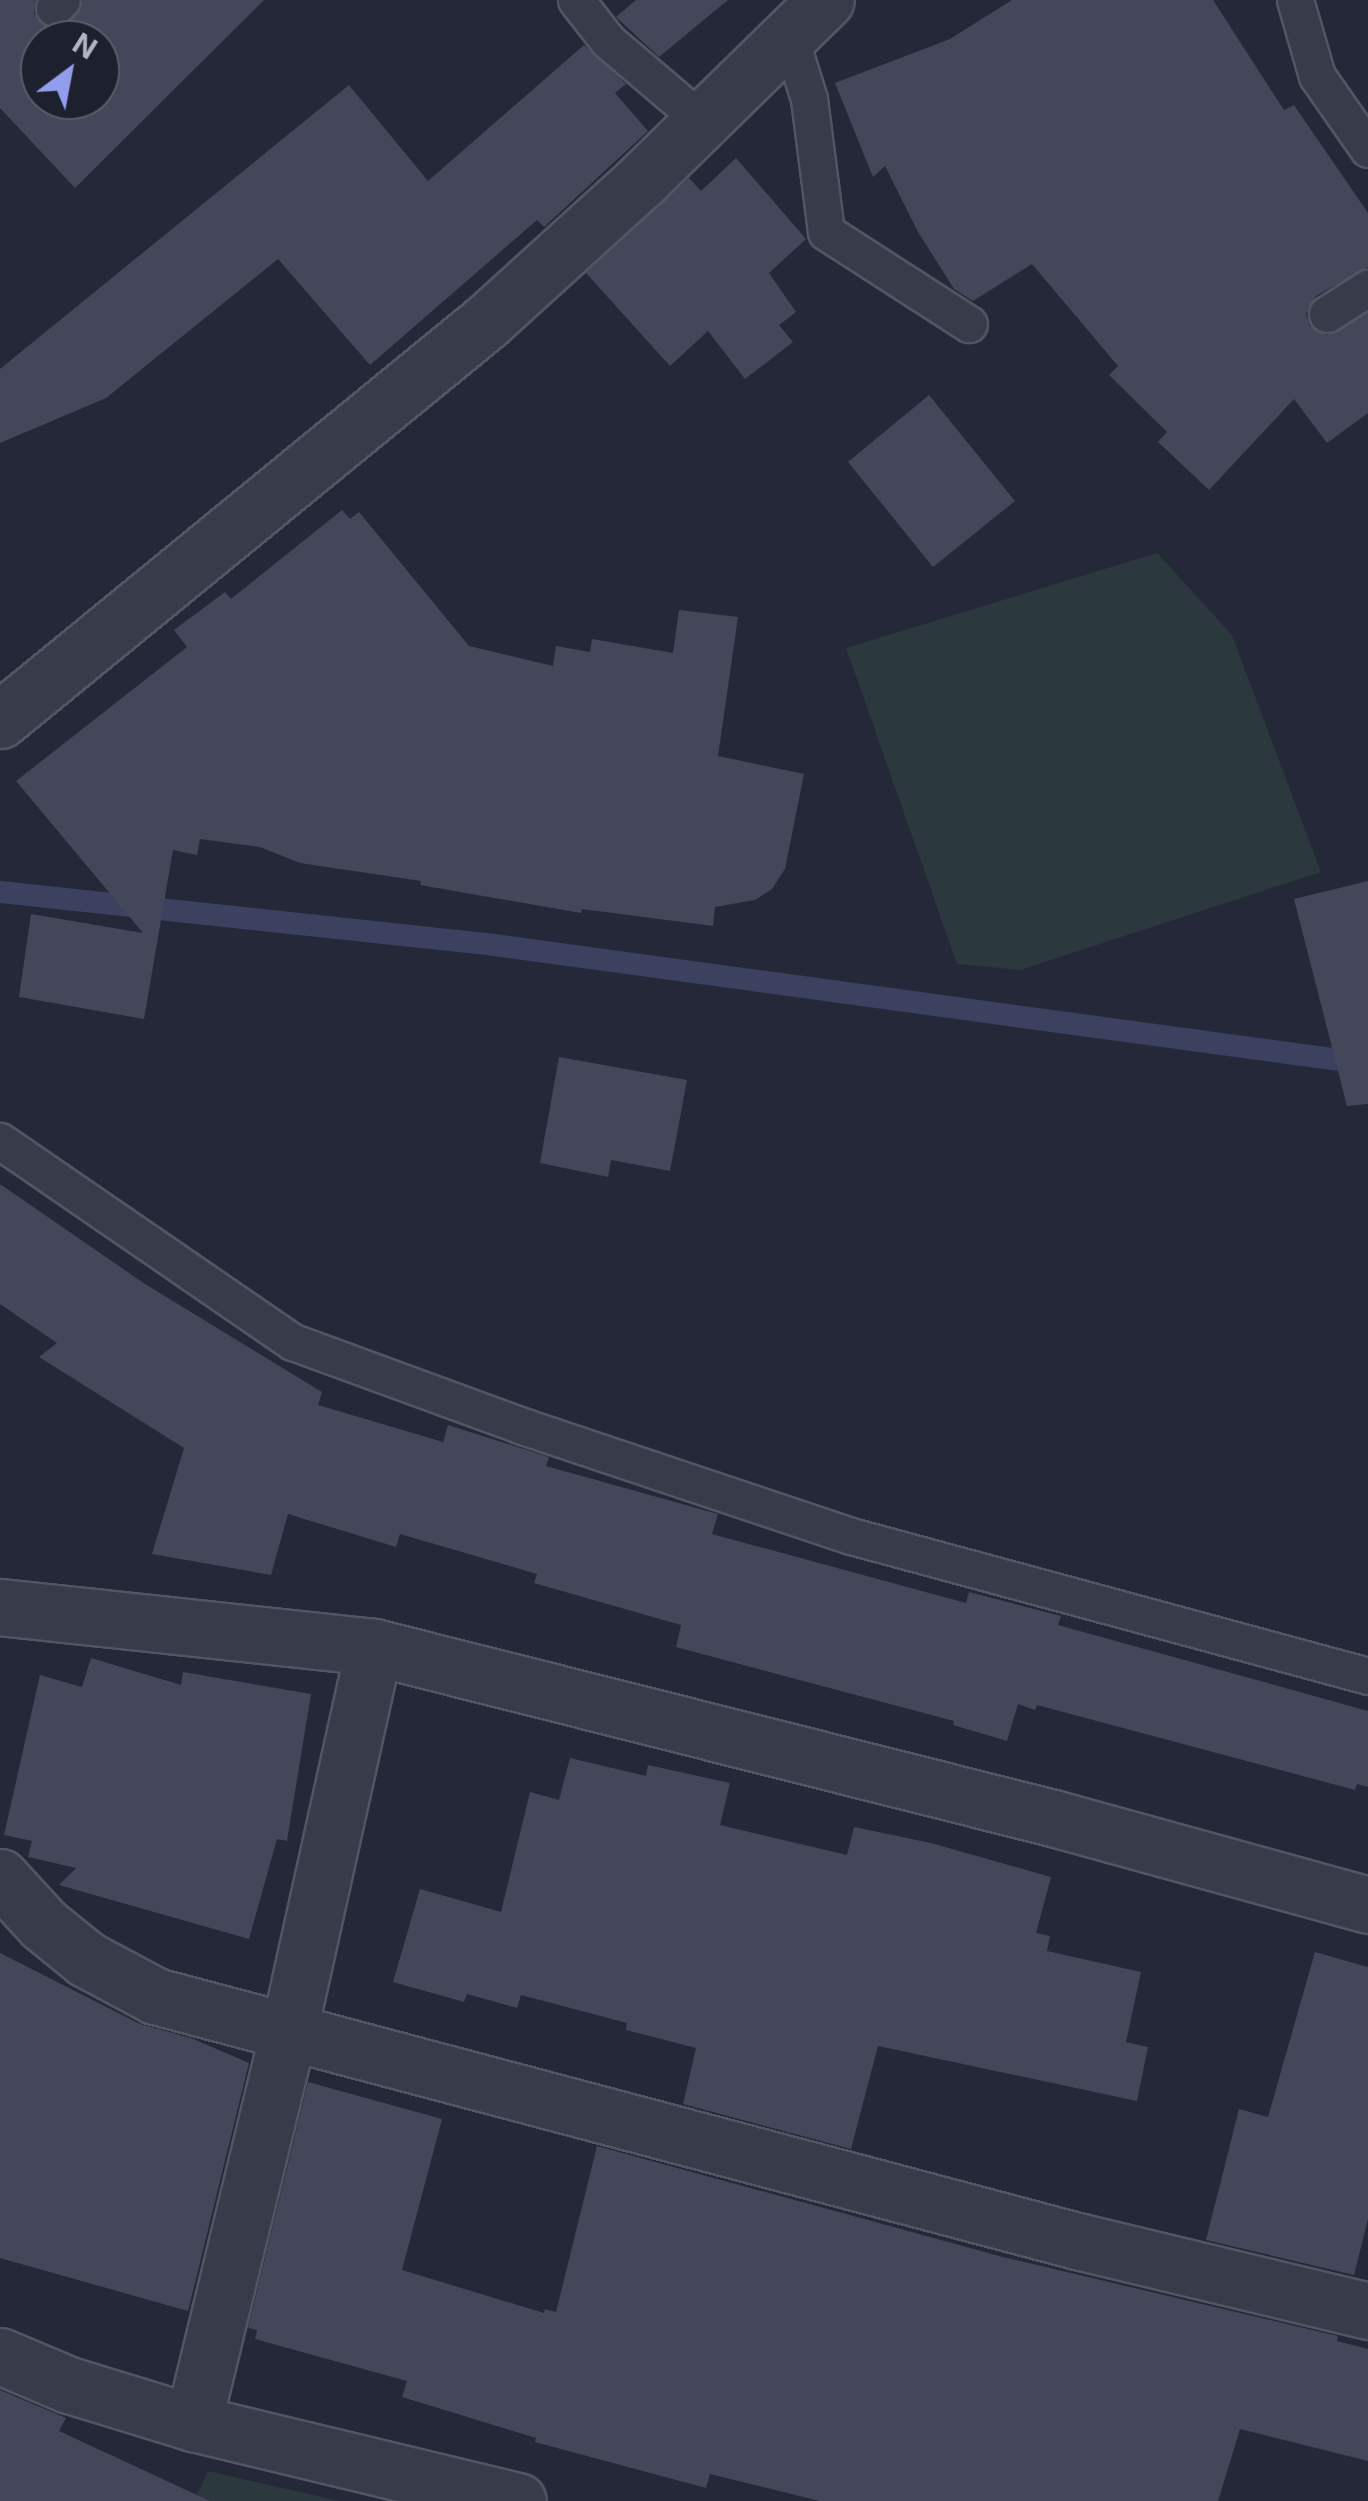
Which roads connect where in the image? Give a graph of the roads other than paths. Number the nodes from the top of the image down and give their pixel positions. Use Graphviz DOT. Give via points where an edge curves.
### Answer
graph roads {
  1 [pos="576,0"];
  2 [pos="1295,0"];
  3 [pos="808,18"];
  4 [pos="702,121"];
  5 [pos="1368,149"];
  6 [pos="1368,288"];
  7 [pos="1327,314"];
  8 [pos="969,324"];
  9 [pos="0,720"];
  10 [pos="0,1141"];
  11 [pos="0,1607"];
  12 [pos="374,1647"];
  13 [pos="1368,1676"];
  14 [pos="0,1878"];
  15 [pos="1368,1905"];
  16 [pos="289,2030"];
  17 [pos="1368,2311"];
  18 [pos="0,2356"];
  19 [pos="193,2422"];
  20 [pos="518,2501"];
  1 -- 4 [label="lane" via="608,41"];
  2 -- 5 [label="lane" via="1317,76"];
  3 -- 4 [label="street"];
  3 -- 8 [label="lane" via="808,99 826,232"];
  4 -- 9 [label="street" via="486,322"];
  6 -- 7 [label="lane"];
  10 -- 13 [label="lane" via="293,1342 851,1536"];
  11 -- 12 [label="street"];
  12 -- 15 [label="street" via="1053,1818"];
  12 -- 16 [label="street"];
  14 -- 16 [label="street" via="86,1959 155,1996"];
  16 -- 17 [label="street" via="1061,2237"];
  16 -- 19 [label="street"];
  18 -- 19 [label="street" via="70,2386"];
  19 -- 20 [label="street"];
}
